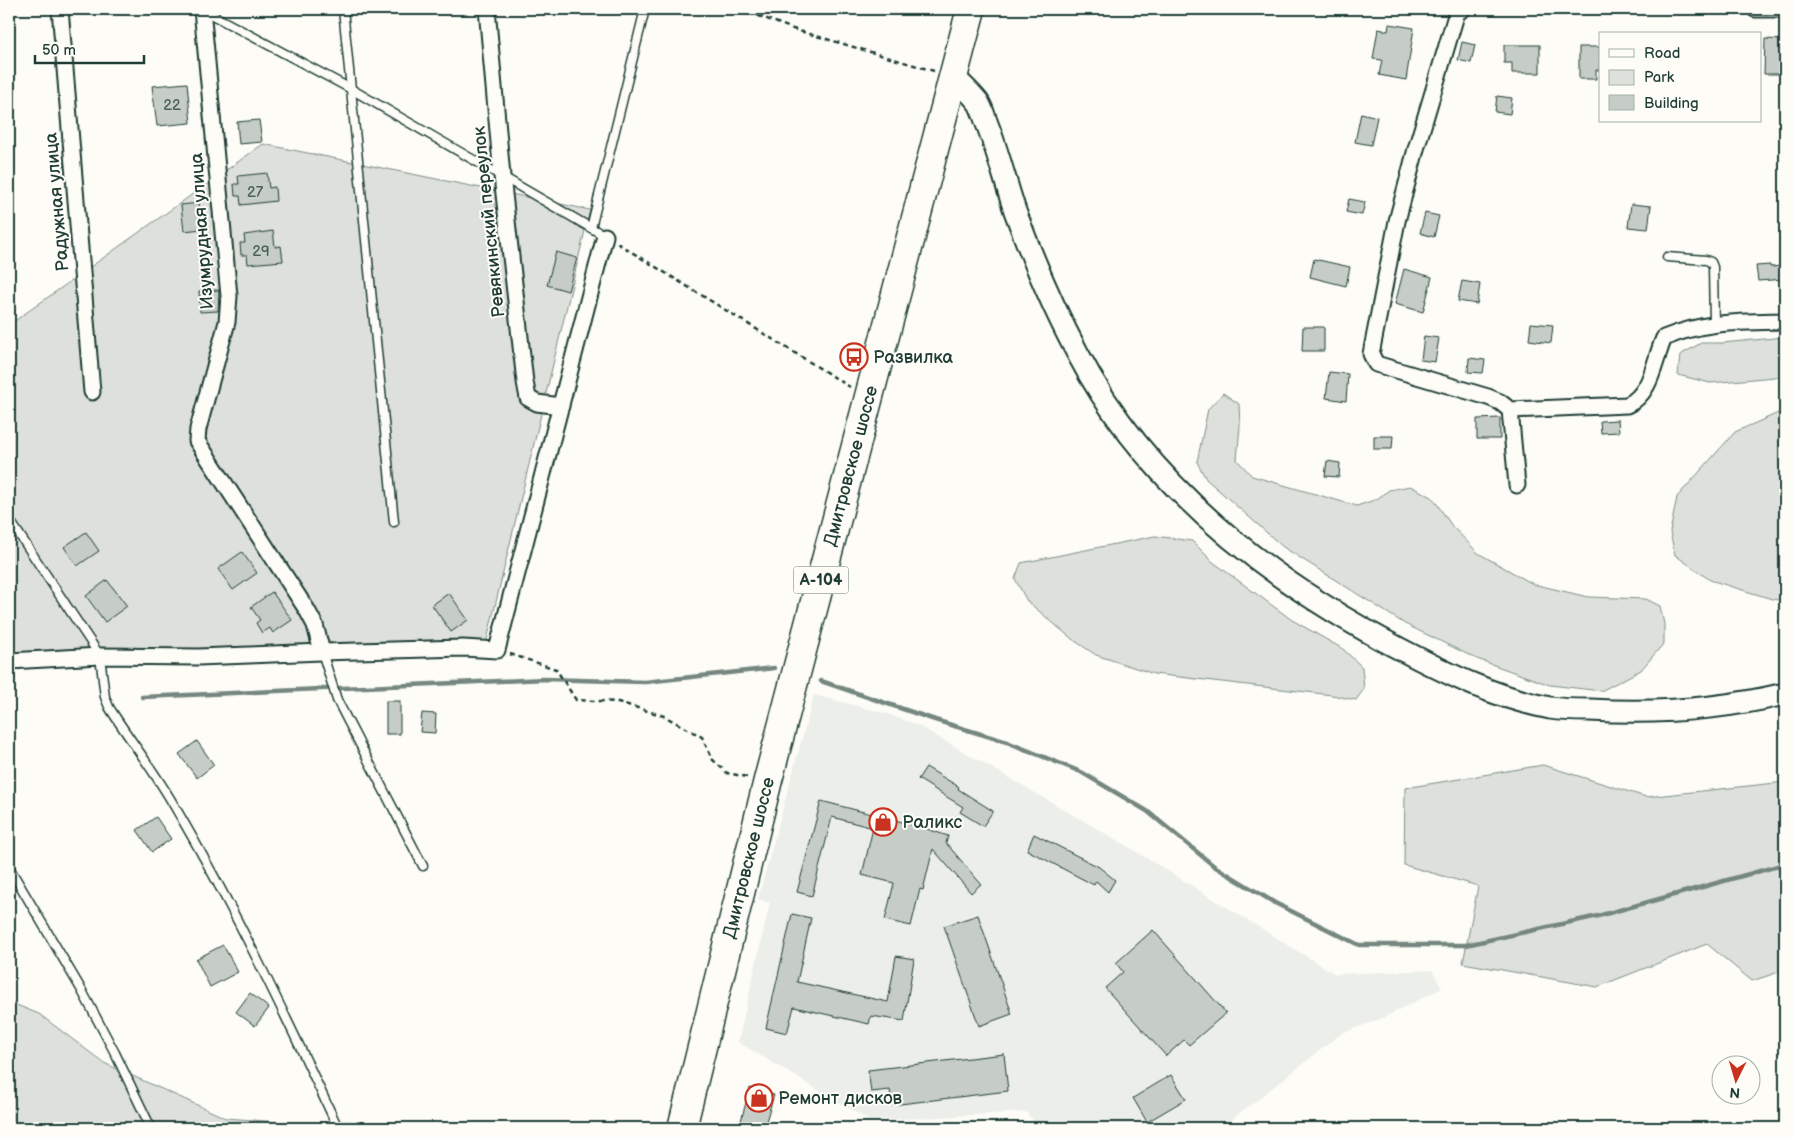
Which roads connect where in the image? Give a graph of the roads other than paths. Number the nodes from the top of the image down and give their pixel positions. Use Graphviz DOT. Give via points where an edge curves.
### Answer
graph roads {
  1 [pos="60,9"];
  2 [pos="201,9"];
  3 [pos="343,9"];
  4 [pos="487,9"];
  5 [pos="645,9"];
  6 [pos="971,9"];
  7 [pos="1463,9"];
  8 [pos="1755,9"];
  9 [pos="1785,10"];
  10 [pos="954,76"];
  11 [pos="352,89"];
  12 [pos="502,176"];
  13 [pos="591,228"];
  14 [pos="605,236"];
  15 [pos="1667,257"];
  16 [pos="1785,321"];
  17 [pos="1714,324"];
  18 [pos="92,392"];
  19 [pos="560,406"];
  20 [pos="1510,410"];
  21 [pos="1516,485"];
  22 [pos="9,519"];
  23 [pos="394,522"];
  24 [pos="322,652"];
  25 [pos="100,656"];
  26 [pos="9,661"];
  27 [pos="1785,694"];
  28 [pos="423,866"];
  29 [pos="9,867"];
  30 [pos="150,1128"];
  31 [pos="338,1128"];
  32 [pos="682,1128"];
  1 -- 18 [label="street, Радужная улица"];
  2 -- 11 [label="lane"];
  2 -- 24 [label="street, Изумрудная улица" via="229,296 227,322 197,441 307,610"];
  3 -- 11 [label="lane"];
  4 -- 12 [label="street, Ревякинский переулок"];
  5 -- 13 [label="lane"];
  6 -- 10 [label="highway, Дмитровское шоссе / А-104"];
  7 -- 20 [label="street" via="1458,12 1409,176 1371,354 1376,364 1488,397"];
  8 -- 9 [label="street"];
  10 -- 27 [label="street" via="980,104 1045,287 1079,356 1115,415 1158,469 1209,520 1276,574 1355,625 1448,674 1512,699 1553,708 1621,712 1690,709"];
  10 -- 32 [label="highway, Дмитровское шоссе / А-104" via="768,780"];
  11 -- 12 [label="lane"];
  11 -- 23 [label="lane"];
  12 -- 13 [label="lane"];
  12 -- 19 [label="street, Ревякинский переулок" via="528,398 537,403"];
  13 -- 14 [label="lane"];
  14 -- 19 [label="street"];
  15 -- 17 [label="lane" via="1711,262"];
  16 -- 17 [label="street"];
  17 -- 20 [label="street" via="1682,330 1664,338 1647,387 1635,402"];
  19 -- 24 [label="street" via="497,650"];
  20 -- 21 [label="street"];
  22 -- 25 [label="lane"];
  24 -- 25 [label="street" via="198,658"];
  24 -- 28 [label="lane" via="337,700"];
  25 -- 26 [label="street"];
  25 -- 31 [label="lane" via="109,707 171,800 222,891"];
  29 -- 30 [label="lane" via="81,989"];
}
